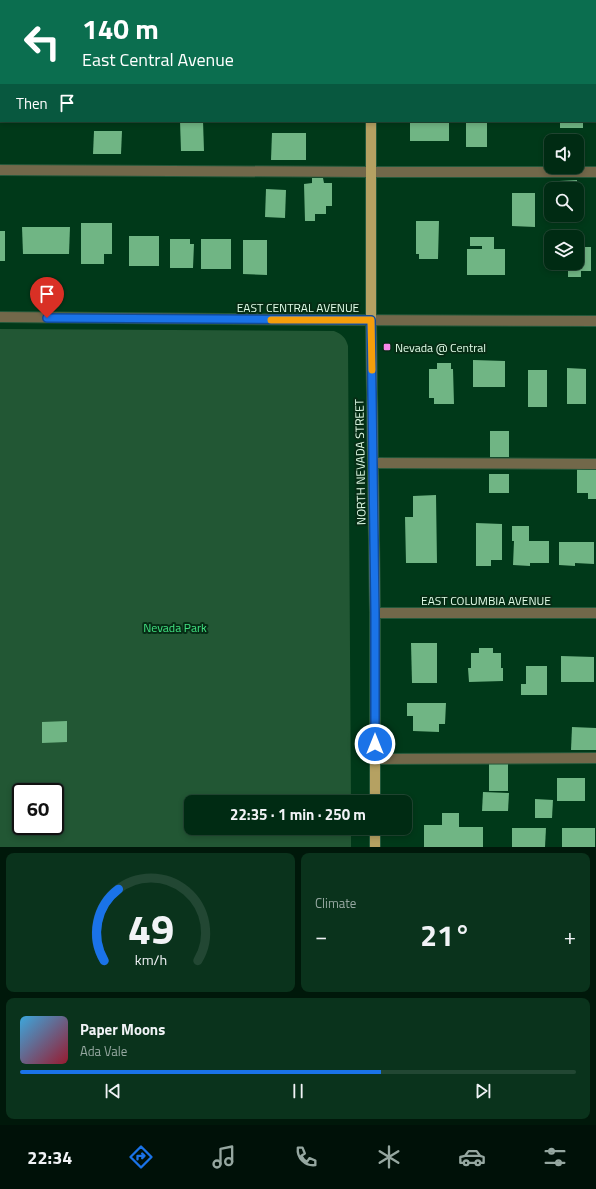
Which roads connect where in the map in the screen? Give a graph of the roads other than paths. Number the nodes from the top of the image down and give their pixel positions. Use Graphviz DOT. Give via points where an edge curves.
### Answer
graph roads {
  1 [pos="371,122"];
  2 [pos="0,170"];
  3 [pos="371,172"];
  4 [pos="596,172"];
  5 [pos="0,317"];
  6 [pos="371,320"];
  7 [pos="596,321"];
  8 [pos="373,463"];
  9 [pos="596,464"];
  10 [pos="375,613"];
  11 [pos="596,613"];
  12 [pos="596,758"];
  13 [pos="375,759"];
  14 [pos="375,795"];
  15 [pos="375,835"];
  16 [pos="375,847"];
  1 -- 3 [label="main road, NORTH NEVADA STREET"];
  2 -- 3 [label="street"];
  3 -- 4 [label="street"];
  3 -- 6 [label="main road, NORTH NEVADA STREET"];
  5 -- 6 [label="street, EAST CENTRAL AVENUE"];
  6 -- 7 [label="street, EAST CENTRAL AVENUE"];
  6 -- 8 [label="main road, NORTH NEVADA STREET"];
  8 -- 9 [label="street"];
  8 -- 10 [label="main road, NORTH NEVADA STREET"];
  10 -- 11 [label="street, EAST COLUMBIA AVENUE"];
  10 -- 13 [label="main road, NORTH NEVADA STREET"];
  12 -- 13 [label="street"];
  13 -- 14 [label="main road, NORTH NEVADA STREET"];
  15 -- 16 [label="main road"];
}
